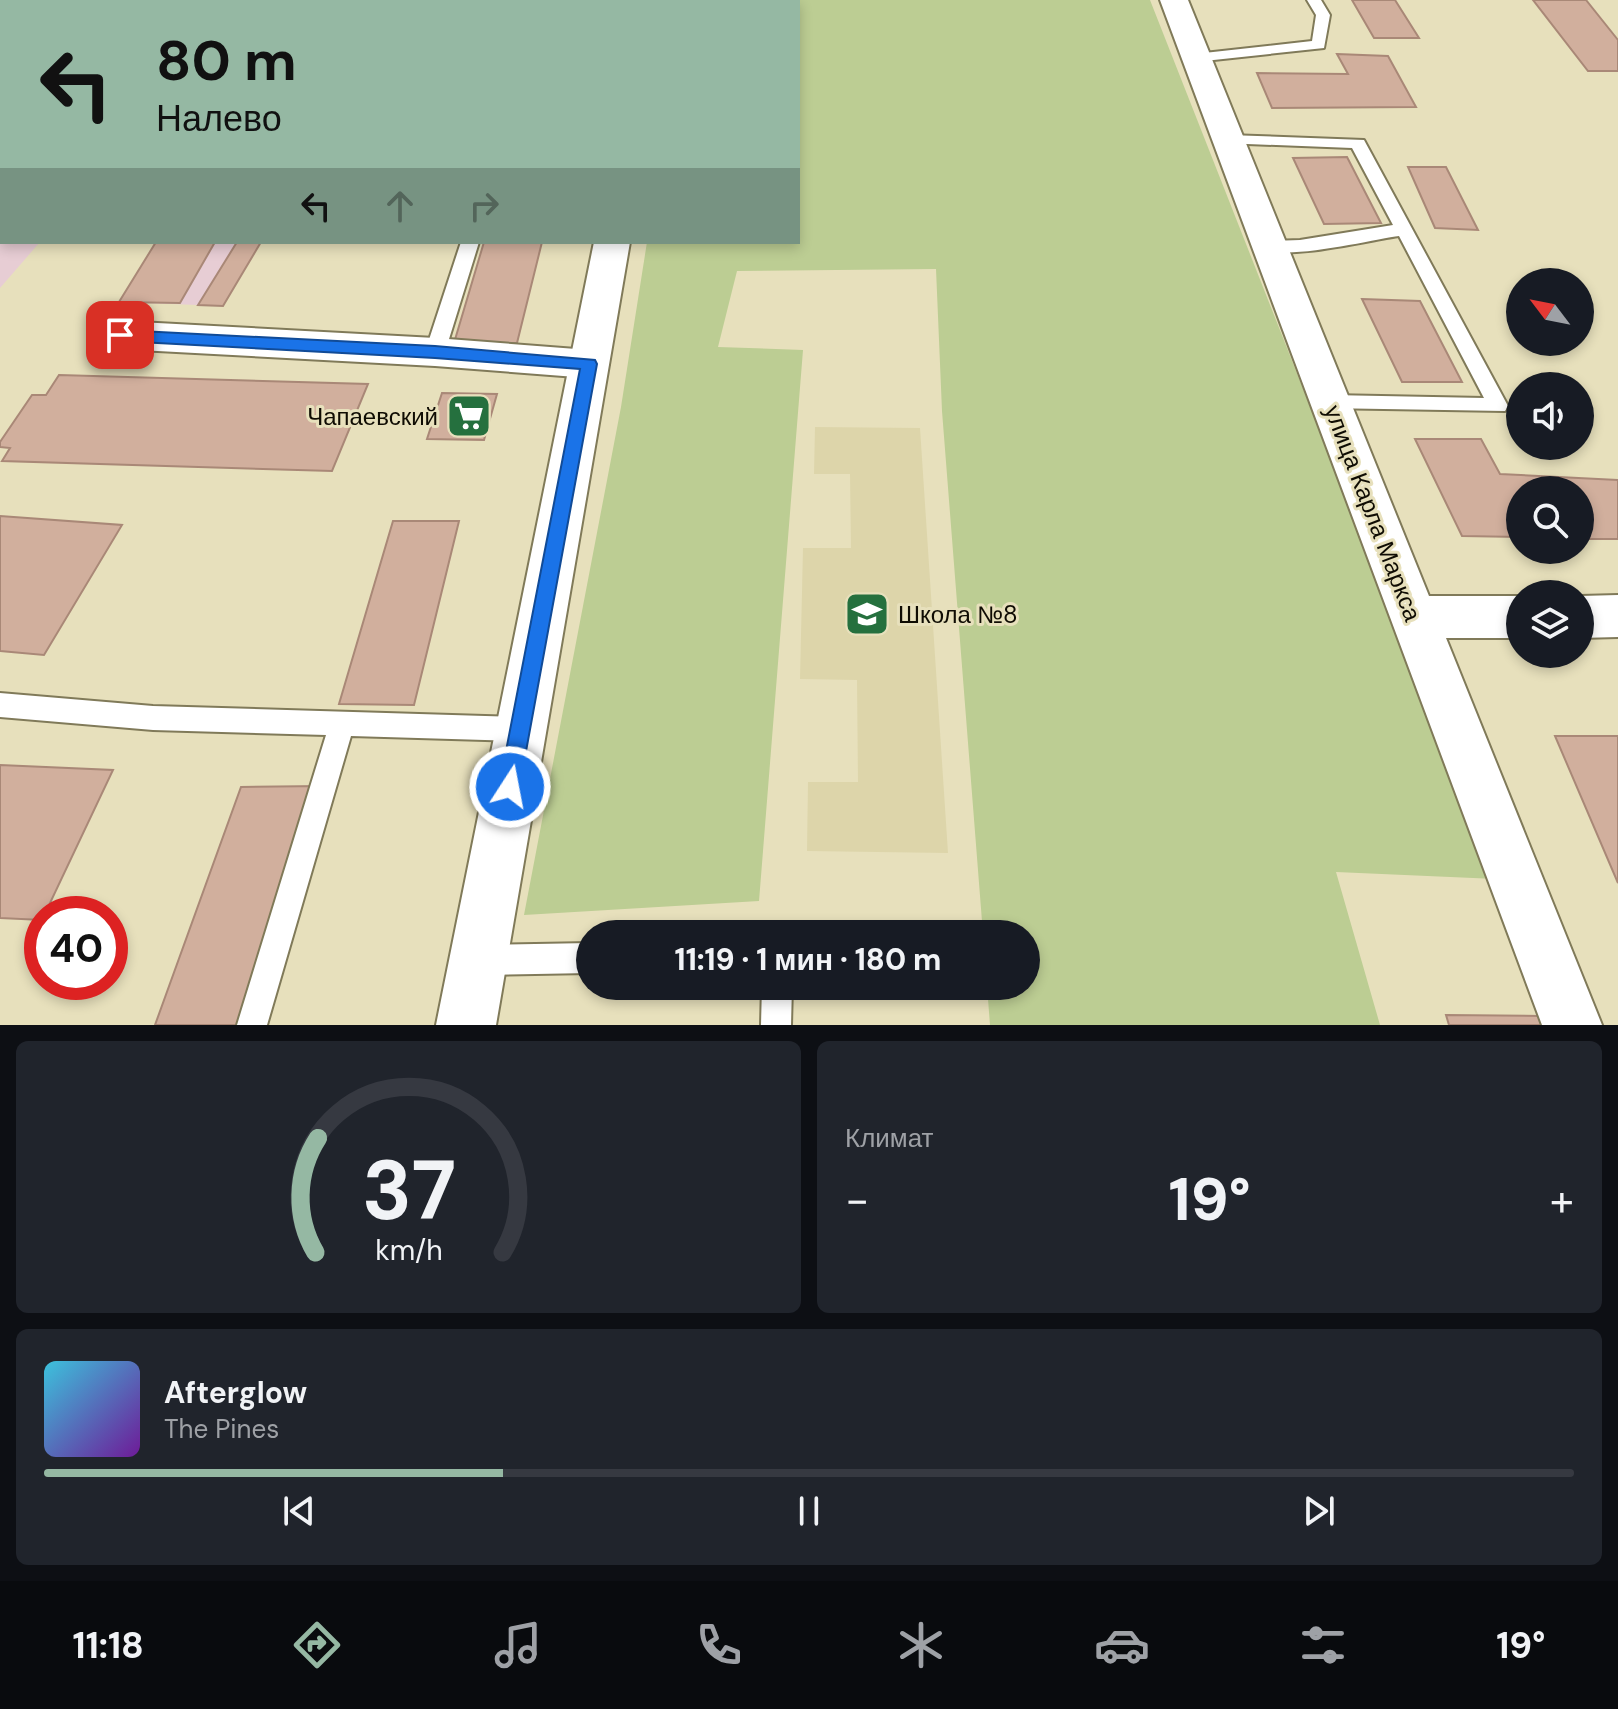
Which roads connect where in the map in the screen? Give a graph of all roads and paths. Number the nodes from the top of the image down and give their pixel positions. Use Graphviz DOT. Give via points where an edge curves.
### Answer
graph roads {
  1 [pos="1174,0"];
  2 [pos="1314,0"];
  3 [pos="1195,58"];
  4 [pos="1228,140"];
  5 [pos="1404,229"];
  6 [pos="469,244"];
  7 [pos="612,244"];
  8 [pos="1272,247"];
  9 [pos="120,335"];
  10 [pos="435,352"];
  11 [pos="589,364"];
  12 [pos="1330,403"];
  13 [pos="1618,616"];
  14 [pos="1413,617"];
  15 [pos="1506,617"];
  16 [pos="1594,617"];
  17 [pos="0,705"];
  18 [pos="342,724"];
  19 [pos="521,729"];
  20 [pos="576,958"];
  21 [pos="478,960"];
  22 [pos="777,1000"];
  23 [pos="252,1025"];
  24 [pos="466,1025"];
  25 [pos="776,1025"];
  26 [pos="1572,1025"];
  1 -- 3 [label="street, улица Карла Маркса"];
  2 -- 3 [label="lane" via="1323,15 1319,45"];
  3 -- 4 [label="street, улица Карла Маркса"];
  4 -- 5 [label="lane" via="1358,143"];
  4 -- 8 [label="street, улица Карла Маркса"];
  5 -- 8 [label="lane"];
  5 -- 12 [label="lane" via="1498,406"];
  6 -- 10 [label="lane"];
  7 -- 11 [label="street"];
  8 -- 12 [label="street, улица Карла Маркса"];
  9 -- 10 [label="street"];
  10 -- 11 [label="street"];
  11 -- 19 [label="street"];
  12 -- 14 [label="street, улица Карла Маркса"];
  13 -- 16 [label="street"];
  14 -- 15 [label="street"];
  14 -- 26 [label="street, улица Карла Маркса"];
  17 -- 18 [label="lane" via="153,718"];
  18 -- 19 [label="lane"];
  18 -- 23 [label="lane"];
  19 -- 21 [label="street"];
  20 -- 21 [label="lane"];
  21 -- 24 [label="street"];
  22 -- 25 [label="lane"];
}
